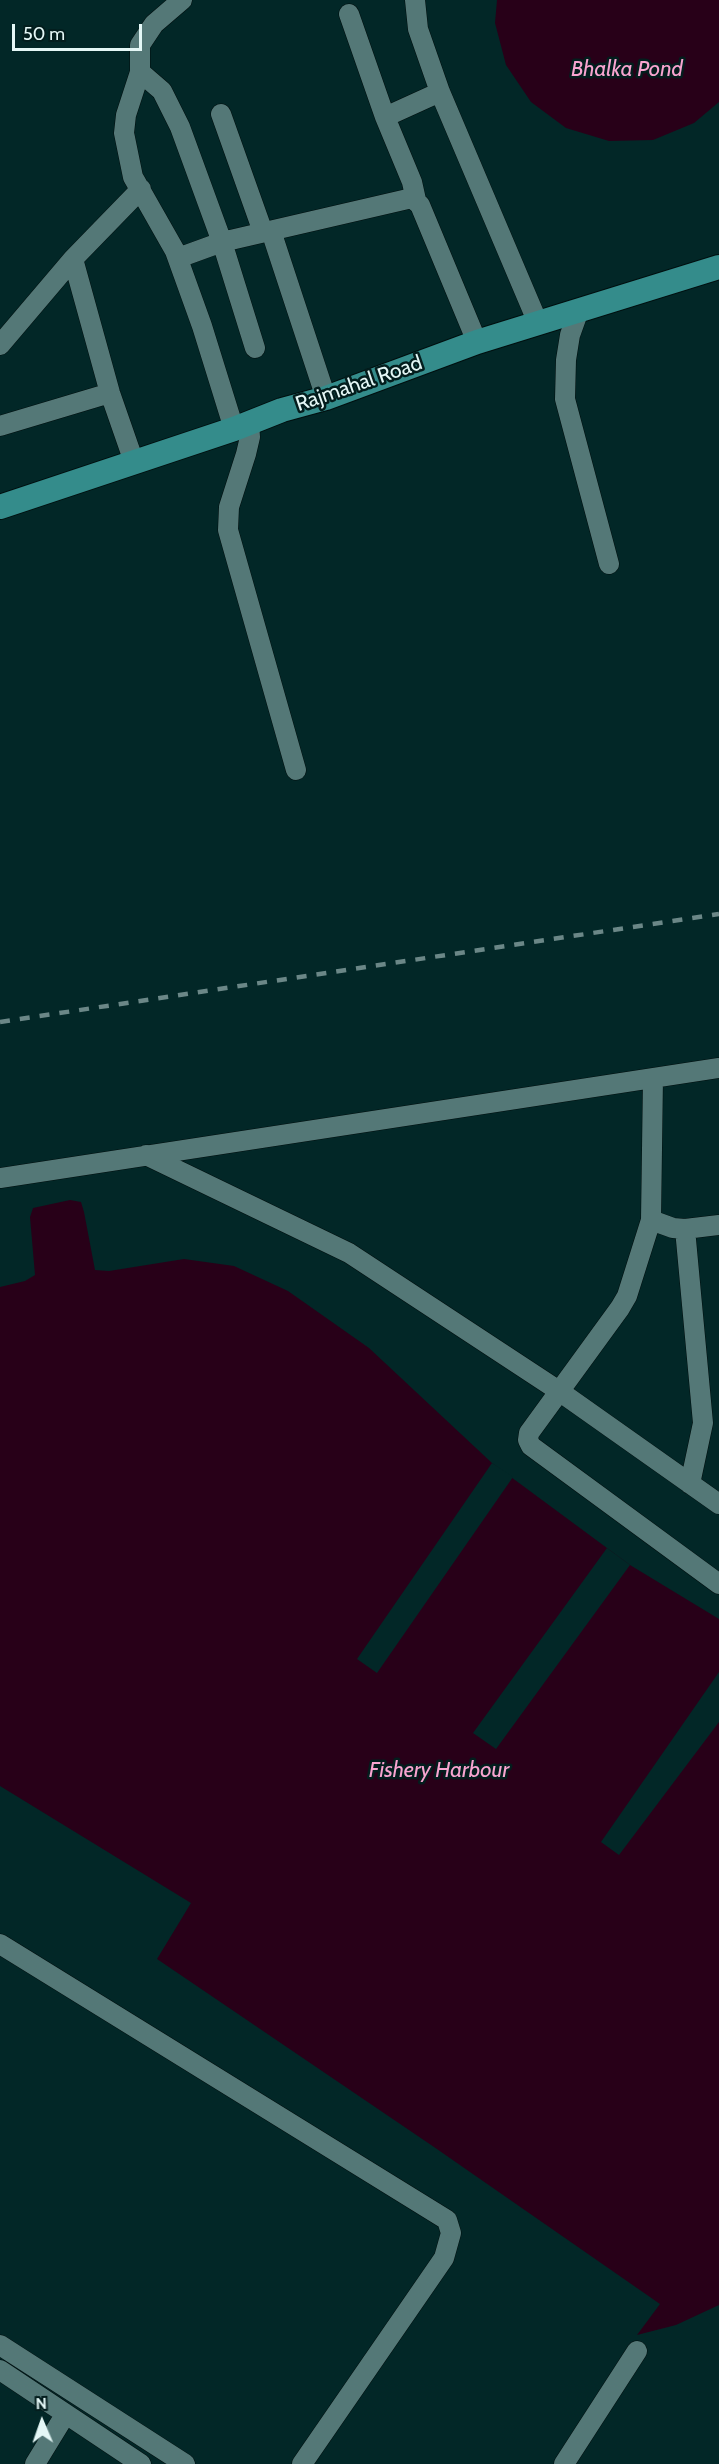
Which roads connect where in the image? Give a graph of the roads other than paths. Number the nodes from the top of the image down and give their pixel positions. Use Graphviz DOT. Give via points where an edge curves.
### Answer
graph roads {
  1 [pos="182,0"];
  2 [pos="416,0"];
  3 [pos="349,14"];
  4 [pos="140,72"];
  5 [pos="440,92"];
  6 [pos="221,114"];
  7 [pos="385,117"];
  8 [pos="141,189"];
  9 [pos="416,200"];
  10 [pos="267,232"];
  11 [pos="222,242"];
  12 [pos="178,258"];
  13 [pos="73,259"];
  14 [pos="719,267"];
  15 [pos="579,310"];
  16 [pos="538,323"];
  17 [pos="477,342"];
  18 [pos="0,345"];
  19 [pos="255,348"];
  20 [pos="110,393"];
  21 [pos="326,398"];
  22 [pos="0,426"];
  23 [pos="241,426"];
  24 [pos="134,462"];
  25 [pos="0,507"];
  26 [pos="609,564"];
  27 [pos="296,770"];
  28 [pos="719,1068"];
  29 [pos="653,1078"];
  30 [pos="146,1155"];
  31 [pos="0,1178"];
  32 [pos="651,1220"];
  33 [pos="719,1225"];
  34 [pos="685,1229"];
  35 [pos="559,1391"];
  36 [pos="690,1484"];
  37 [pos="719,1504"];
  38 [pos="719,1584"];
  39 [pos="0,1944"];
  40 [pos="0,2344"];
  41 [pos="637,2351"];
  42 [pos="2,2377"];
  43 [pos="65,2415"];
  44 [pos="35,2464"];
  45 [pos="141,2464"];
  46 [pos="185,2464"];
  47 [pos="302,2464"];
  48 [pos="564,2464"];
  1 -- 4 [label="street" via="143,39"];
  2 -- 5 [label="street" via="418,29"];
  3 -- 7 [label="street"];
  4 -- 8 [label="street" via="126,114 124,134 133,177"];
  4 -- 11 [label="street" via="162,91 171,109"];
  5 -- 7 [label="street"];
  5 -- 16 [label="street"];
  6 -- 10 [label="street"];
  7 -- 9 [label="street"];
  8 -- 12 [label="street"];
  8 -- 13 [label="street"];
  9 -- 10 [label="street" via="403,199"];
  9 -- 17 [label="street"];
  10 -- 11 [label="street"];
  10 -- 21 [label="street"];
  11 -- 12 [label="street"];
  11 -- 19 [label="street"];
  12 -- 23 [label="street"];
  13 -- 18 [label="street"];
  13 -- 20 [label="street"];
  14 -- 15 [label="main road, Rajmahal Road"];
  15 -- 16 [label="main road, Rajmahal Road"];
  15 -- 26 [label="street" via="567,352 565,399"];
  16 -- 17 [label="main road, Rajmahal Road"];
  17 -- 21 [label="main road, Rajmahal Road"];
  20 -- 22 [label="street"];
  20 -- 24 [label="street"];
  21 -- 23 [label="main road, Rajmahal Road"];
  23 -- 24 [label="main road, Rajmahal Road"];
  23 -- 27 [label="street" via="250,437 229,507 228,530"];
  24 -- 25 [label="main road, Rajmahal Road"];
  28 -- 29 [label="street"];
  29 -- 30 [label="street"];
  29 -- 32 [label="street"];
  30 -- 31 [label="street"];
  30 -- 35 [label="street" via="349,1253"];
  32 -- 34 [label="street"];
  32 -- 35 [label="street" via="627,1296"];
  33 -- 34 [label="street"];
  34 -- 36 [label="street" via="703,1423"];
  35 -- 36 [label="street"];
  35 -- 38 [label="street" via="530,1433 531,1446"];
  36 -- 37 [label="street"];
  39 -- 47 [label="street" via="447,2220 451,2233 444,2258"];
  40 -- 46 [label="street"];
  41 -- 48 [label="street"];
  42 -- 43 [label="street"];
  43 -- 44 [label="street"];
  43 -- 45 [label="street"];
}
